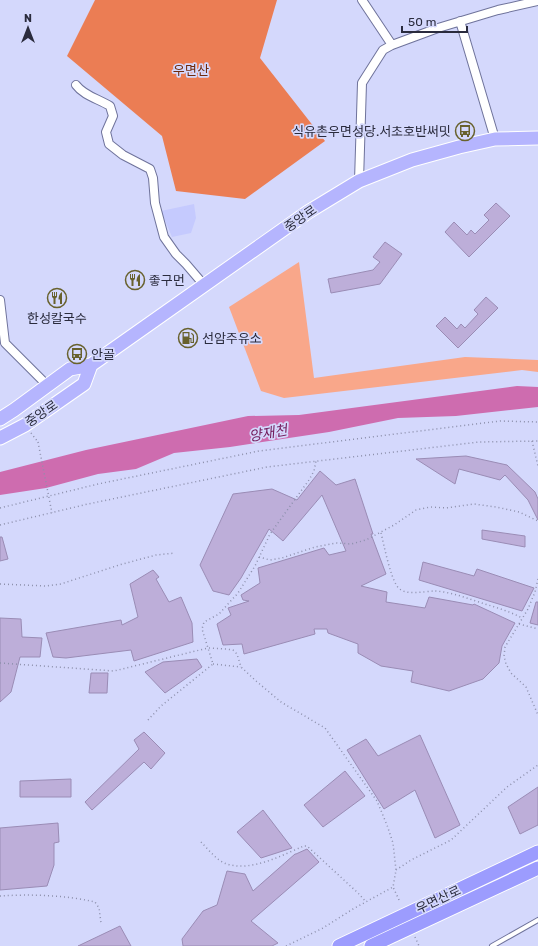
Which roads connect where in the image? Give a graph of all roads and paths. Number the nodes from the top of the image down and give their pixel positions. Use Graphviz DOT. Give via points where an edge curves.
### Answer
graph roads {
  1 [pos="362,0"];
  2 [pos="538,1"];
  3 [pos="460,21"];
  4 [pos="392,45"];
  5 [pos="76,85"];
  6 [pos="538,138"];
  7 [pos="495,139"];
  8 [pos="359,181"];
  9 [pos="204,284"];
  10 [pos="0,300"];
  11 [pos="91,364"];
  12 [pos="47,385"];
  13 [pos="0,418"];
  14 [pos="538,422"];
  15 [pos="0,438"];
  16 [pos="532,441"];
  17 [pos="538,441"];
  18 [pos="38,442"];
  19 [pos="316,461"];
  20 [pos="538,466"];
  21 [pos="0,508"];
  22 [pos="52,512"];
  23 [pos="538,521"];
  24 [pos="0,525"];
  25 [pos="381,533"];
  26 [pos="175,553"];
  27 [pos="259,557"];
  28 [pos="538,579"];
  29 [pos="0,584"];
  30 [pos="522,618"];
  31 [pos="519,624"];
  32 [pos="538,629"];
  33 [pos="208,648"];
  34 [pos="0,663"];
  35 [pos="213,664"];
  36 [pos="241,667"];
  37 [pos="538,715"];
  38 [pos="148,720"];
  39 [pos="538,764"];
  40 [pos="201,842"];
  41 [pos="538,852"];
  42 [pos="538,868"];
  43 [pos="396,870"];
  44 [pos="393,887"];
  45 [pos="0,896"];
  46 [pos="366,902"];
  47 [pos="400,902"];
  48 [pos="538,920"];
  49 [pos="101,923"];
  50 [pos="412,932"];
  51 [pos="286,946"];
  52 [pos="338,946"];
  53 [pos="372,946"];
  54 [pos="419,946"];
  55 [pos="492,946"];
  1 -- 4 [label="street"];
  2 -- 3 [label="street"];
  3 -- 4 [label="street"];
  3 -- 7 [label="street"];
  4 -- 8 [label="street" via="383,50 362,83"];
  5 -- 9 [label="street" via="88,95 110,106 113,116 106,132 109,144 150,170 154,178 155,203 164,237"];
  6 -- 7 [label="main road, 중앙로"];
  7 -- 8 [label="main road, 중앙로" via="412,160"];
  8 -- 9 [label="main road, 중앙로" via="308,212"];
  9 -- 11 [label="main road, 중앙로"];
  10 -- 12 [label="street" via="5,343"];
  11 -- 12 [label="main road, 중앙로" via="70,369"];
  11 -- 15 [label="main road, 중앙로" via="84,384 25,425"];
  12 -- 13 [label="main road, 중앙로"];
  14 -- 21 [label="path" via="500,421 259,451 98,484"];
  16 -- 17 [label="path"];
  16 -- 19 [label="path" via="479,442"];
  16 -- 20 [label="path"];
  18 -- 22 [label="path, bridge"];
  19 -- 22 [label="path" via="267,467"];
  19 -- 27 [label="path" via="314,471 270,534"];
  22 -- 24 [label="path"];
  23 -- 25 [label="path" via="518,512 474,504 446,508 430,507 416,510"];
  25 -- 27 [label="path" via="351,544 336,543 315,547 282,558 270,560"];
  25 -- 30 [label="path" via="397,586 403,591 453,594"];
  26 -- 29 [label="path" via="156,555 119,565 61,584"];
  27 -- 33 [label="path" via="238,593 219,614 204,622 202,629"];
  28 -- 30 [label="path" via="535,592"];
  30 -- 31 [label="path"];
  31 -- 32 [label="path"];
  31 -- 37 [label="path" via="505,647 504,656 511,673 526,687"];
  33 -- 34 [label="path" via="114,671"];
  33 -- 35 [label="path"];
  33 -- 36 [label="path" via="233,650"];
  35 -- 36 [label="path"];
  35 -- 38 [label="path" via="161,706"];
  36 -- 43 [label="path" via="281,702 325,728 377,801 393,843"];
  39 -- 43 [label="path" via="507,787 451,840"];
  40 -- 46 [label="path" via="218,859 227,864 244,866 269,861 307,846"];
  41 -- 52 [label="highway, 우면산로"];
  42 -- 53 [label="highway, 우면산로"];
  43 -- 44 [label="path"];
  44 -- 46 [label="path"];
  44 -- 47 [label="path"];
  45 -- 49 [label="path" via="55,897 95,902 99,908"];
  46 -- 51 [label="path"];
  48 -- 55 [label="lane"];
  50 -- 54 [label="path"];
}
